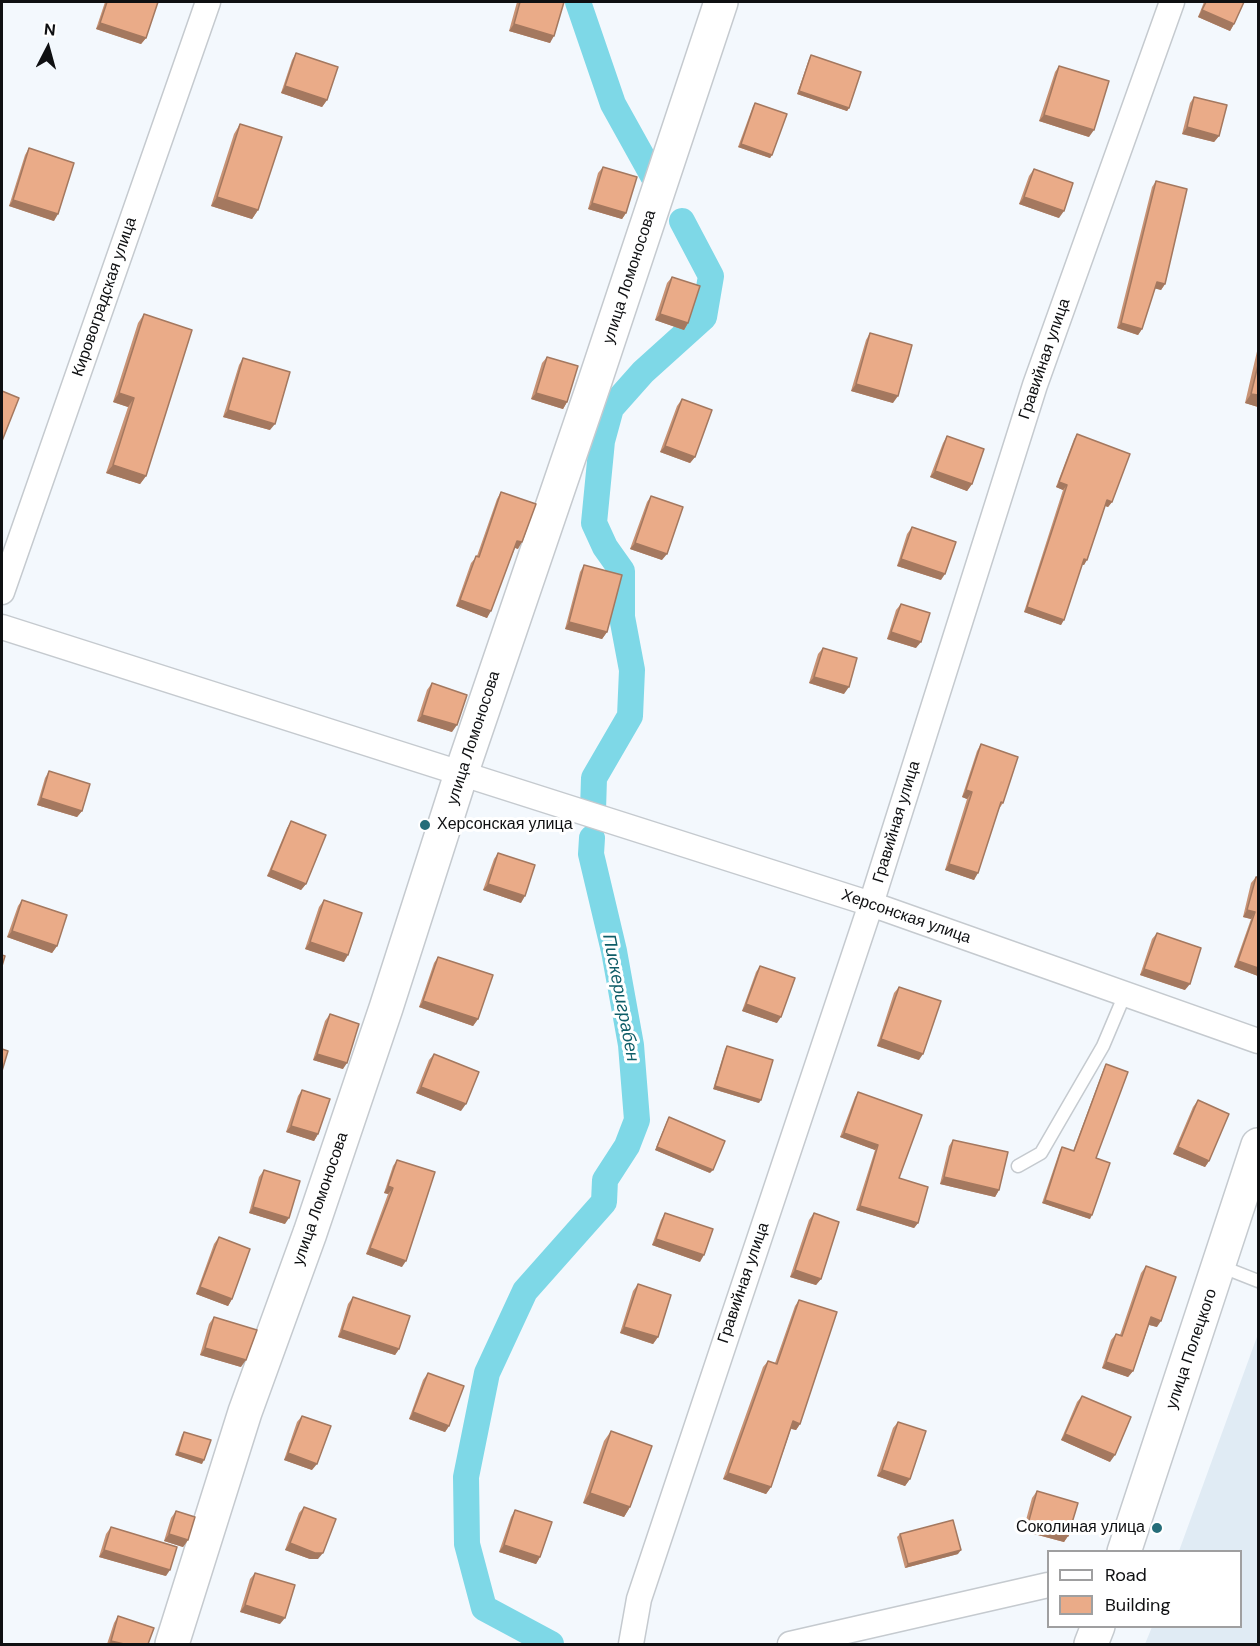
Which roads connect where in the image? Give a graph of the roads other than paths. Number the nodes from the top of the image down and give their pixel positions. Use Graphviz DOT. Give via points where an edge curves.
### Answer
graph roads {
  1 [pos="208,2"];
  2 [pos="721,2"];
  3 [pos="1172,2"];
  4 [pos="2,592"];
  5 [pos="2,627"];
  6 [pos="461,774"];
  7 [pos="871,904"];
  8 [pos="1125,994"];
  9 [pos="1258,1041"];
  10 [pos="1258,1145"];
  11 [pos="1018,1166"];
  12 [pos="1220,1266"];
  13 [pos="1258,1281"];
  14 [pos="1124,1550"];
  15 [pos="1047,1585"];
  16 [pos="1097,1628"];
  17 [pos="172,1644"];
  18 [pos="631,1644"];
  19 [pos="790,1644"];
  20 [pos="1091,1644"];
  1 -- 4 [label="street, Кировоградская улица"];
  2 -- 6 [label="street, улица Ломоносова"];
  3 -- 7 [label="street, Гравийная улица" via="1035,385"];
  5 -- 6 [label="street, Херсонская улица"];
  6 -- 7 [label="street, Херсонская улица"];
  6 -- 17 [label="street, улица Ломоносова" via="310,1233 245,1412"];
  7 -- 8 [label="street, Херсонская улица"];
  7 -- 18 [label="street, Гравийная улица" via="639,1599"];
  8 -- 9 [label="street, Херсонская улица"];
  8 -- 11 [label="lane" via="1103,1046 1041,1153"];
  10 -- 12 [label="street, улица Полецкого"];
  12 -- 13 [label="lane"];
  12 -- 14 [label="street, улица Полецкого"];
  15 -- 19 [label="street"];
  16 -- 20 [label="street"];
}
